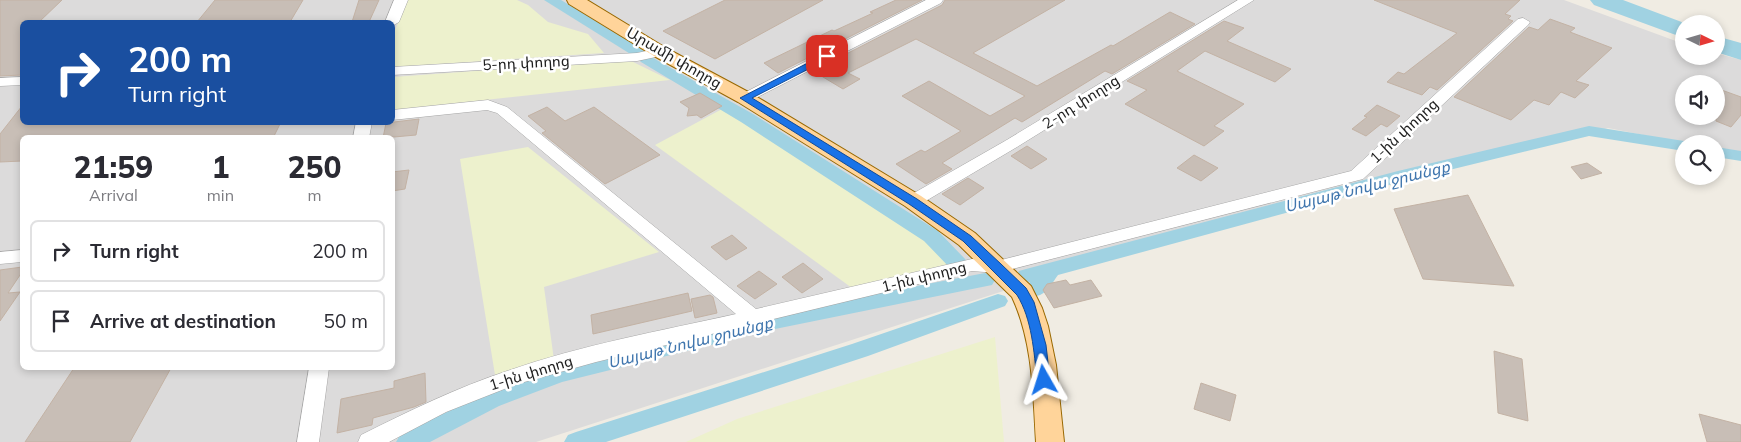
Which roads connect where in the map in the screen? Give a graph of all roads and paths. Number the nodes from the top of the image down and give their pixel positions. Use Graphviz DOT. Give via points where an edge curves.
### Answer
graph roads {
  1 [pos="401,0"];
  2 [pos="575,0"];
  3 [pos="936,0"];
  4 [pos="1247,0"];
  5 [pos="393,20"];
  6 [pos="1524,22"];
  7 [pos="660,52"];
  8 [pos="395,71"];
  9 [pos="20,81"];
  10 [pos="0,82"];
  11 [pos="745,98"];
  12 [pos="395,115"];
  13 [pos="913,201"];
  14 [pos="20,256"];
  15 [pos="0,258"];
  16 [pos="997,266"];
  17 [pos="753,317"];
  18 [pos="319,370"];
  19 [pos="1050,437"];
  20 [pos="308,442"];
  21 [pos="369,442"];
  1 -- 5 [label="street"];
  2 -- 7 [label="main road, Արամի փողոց"];
  3 -- 11 [label="street"];
  4 -- 13 [label="street, 2-րդ փողոց"];
  6 -- 16 [label="street, 1-ին փողոց" via="1357,175"];
  7 -- 8 [label="street, 5-րդ փողոց" via="637,57"];
  7 -- 11 [label="main road, Արամի փողոց"];
  9 -- 10 [label="street"];
  11 -- 13 [label="main road, Արամի փողոց"];
  12 -- 17 [label="street" via="488,105 502,110"];
  13 -- 16 [label="main road, Արամի փողոց" via="967,239"];
  14 -- 15 [label="street"];
  16 -- 17 [label="street, 1-ին փողոց" via="972,264"];
  16 -- 19 [label="main road, Արամի փողոց" via="1028,302 1040,345"];
  17 -- 21 [label="street, 1-ին փողոց" via="513,377 438,406"];
  18 -- 20 [label="street"];
}
